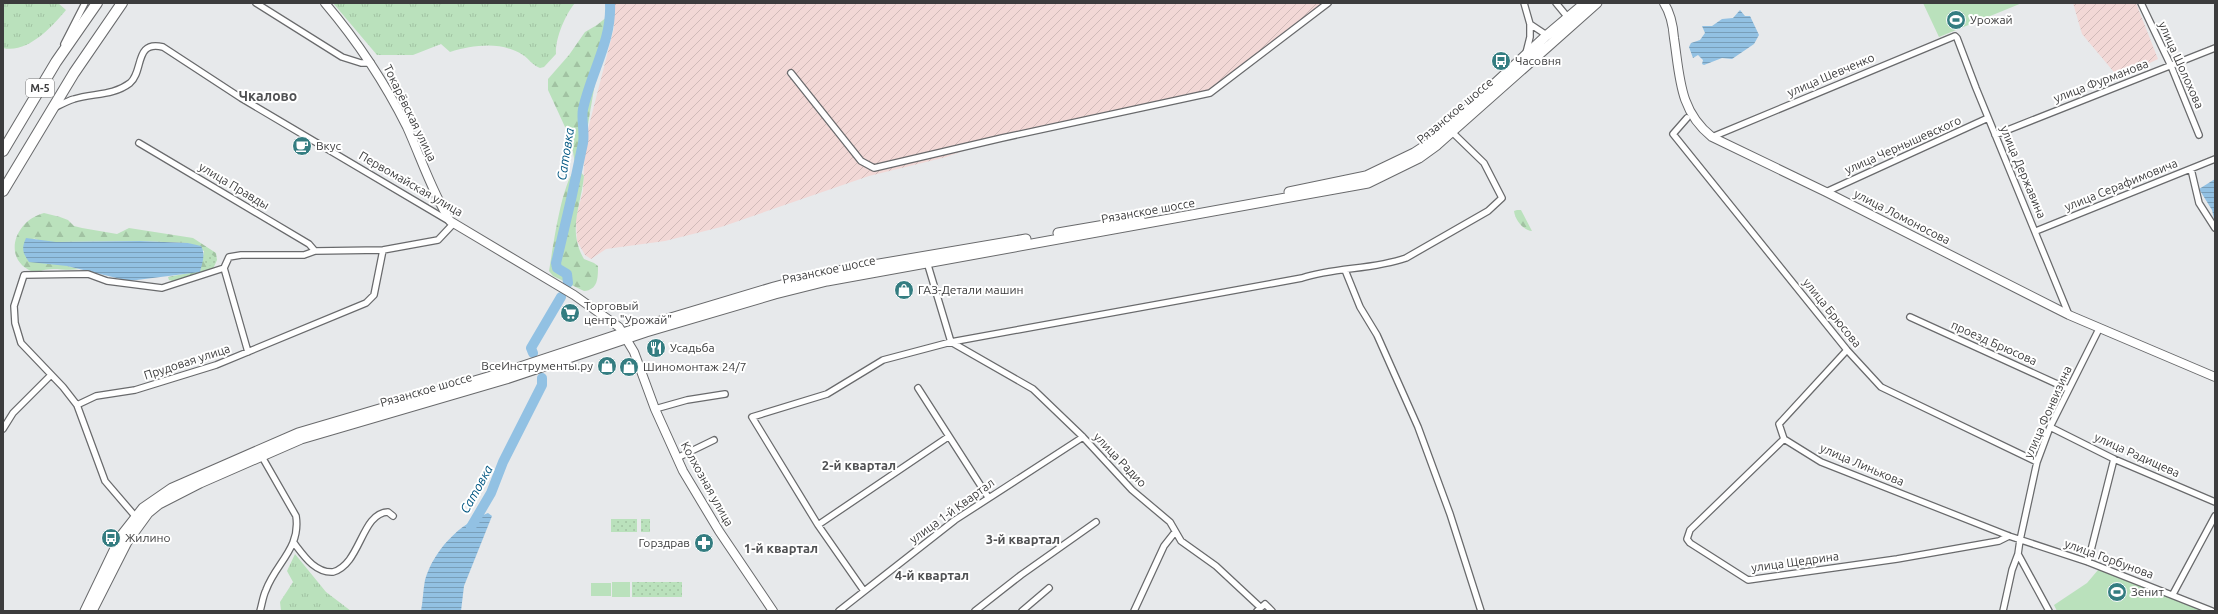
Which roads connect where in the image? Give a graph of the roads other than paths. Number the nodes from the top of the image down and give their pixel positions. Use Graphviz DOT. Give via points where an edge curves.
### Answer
graph roads {
  1 [pos="85,3"];
  2 [pos="97,3"];
  3 [pos="122,3"];
  4 [pos="256,3"];
  5 [pos="325,3"];
  6 [pos="1328,3"];
  7 [pos="1556,3"];
  8 [pos="1585,3"];
  9 [pos="1597,3"];
  10 [pos="1664,3"];
  11 [pos="2141,3"];
  12 [pos="1525,4"];
  13 [pos="1570,21"];
  14 [pos="1530,24"];
  15 [pos="1546,36"];
  16 [pos="1559,36"];
  17 [pos="1957,38"];
  18 [pos="2215,48"];
  19 [pos="1525,55"];
  20 [pos="56,62"];
  21 [pos="372,63"];
  22 [pos="2171,66"];
  23 [pos="791,73"];
  24 [pos="52,109"];
  25 [pos="1689,117"];
  26 [pos="1988,118"];
  27 [pos="1452,132"];
  28 [pos="1995,135"];
  29 [pos="2199,135"];
  30 [pos="1712,137"];
  31 [pos="138,143"];
  32 [pos="3,151"];
  33 [pos="2215,159"];
  34 [pos="2191,169"];
  35 [pos="3,191"];
  36 [pos="1826,192"];
  37 [pos="452,222"];
  38 [pos="2215,228"];
  39 [pos="2036,230"];
  40 [pos="383,250"];
  41 [pos="315,251"];
  42 [pos="927,262"];
  43 [pos="224,268"];
  44 [pos="1344,270"];
  45 [pos="2069,315"];
  46 [pos="1910,317"];
  47 [pos="2099,329"];
  48 [pos="626,336"];
  49 [pos="951,342"];
  50 [pos="1848,350"];
  51 [pos="248,352"];
  52 [pos="51,375"];
  53 [pos="2215,377"];
  54 [pos="918,388"];
  55 [pos="2068,389"];
  56 [pos="725,394"];
  57 [pos="77,405"];
  58 [pos="655,409"];
  59 [pos="2050,428"];
  60 [pos="3,429"];
  61 [pos="948,436"];
  62 [pos="1082,437"];
  63 [pos="1784,439"];
  64 [pos="714,440"];
  65 [pos="261,455"];
  66 [pos="677,458"];
  67 [pos="2114,459"];
  68 [pos="2037,462"];
  69 [pos="988,497"];
  70 [pos="2215,502"];
  71 [pos="135,516"];
  72 [pos="393,516"];
  73 [pos="2215,516"];
  74 [pos="1096,522"];
  75 [pos="818,525"];
  76 [pos="1174,532"];
  77 [pos="2009,536"];
  78 [pos="2020,540"];
  79 [pos="294,543"];
  80 [pos="2018,554"];
  81 [pos="2088,562"];
  82 [pos="1049,588"];
  83 [pos="864,591"];
  84 [pos="2173,594"];
  85 [pos="1260,607"];
  86 [pos="85,611"];
  87 [pos="92,611"];
  88 [pos="260,611"];
  89 [pos="773,611"];
  90 [pos="840,611"];
  91 [pos="975,611"];
  92 [pos="1022,611"];
  93 [pos="1134,611"];
  94 [pos="1272,611"];
  95 [pos="1481,611"];
  96 [pos="2003,611"];
  97 [pos="2049,611"];
  98 [pos="2212,611"];
  1 -- 20 [label="street"];
  2 -- 20 [label="highway, М-5"];
  3 -- 24 [label="highway, М-5"];
  4 -- 21 [label="street" via="342,57"];
  5 -- 21 [label="main road, Токарёвская улица" via="352,34"];
  6 -- 23 [label="street" via="1210,93 874,168 861,161"];
  7 -- 13 [label="street"];
  8 -- 13 [label="main road, Рязанское шоссе"];
  9 -- 13 [label="main road, Рязанское шоссе"];
  10 -- 25 [label="main road, улица Ломоносова" via="1672,21"];
  11 -- 22 [label="street, улица Шолохова"];
  12 -- 14 [label="street"];
  13 -- 15 [label="main road, Рязанское шоссе"];
  13 -- 16 [label="main road, Рязанское шоссе"];
  14 -- 15 [label="street"];
  14 -- 19 [label="street"];
  15 -- 16 [label="street"];
  15 -- 19 [label="main road, Рязанское шоссе"];
  16 -- 27 [label="main road, Рязанское шоссе"];
  17 -- 26 [label="street, улица Державина"];
  17 -- 30 [label="street, улица Шевченко" via="1952,36"];
  18 -- 22 [label="street, улица Фурманова"];
  19 -- 48 [label="main road, Рязанское шоссе" via="1434,140 1366,176 1246,201 826,273 733,298"];
  20 -- 32 [label="highway, М-5"];
  21 -- 37 [label="main road, Токарёвская улица" via="407,128 439,202"];
  22 -- 28 [label="street, улица Фурманова"];
  22 -- 29 [label="street, улица Шолохова"];
  24 -- 35 [label="highway, М-5"];
  24 -- 37 [label="street, Первомайская улица" via="74,99 104,94 124,87 137,73 143,53 148,48 163,47 241,98"];
  25 -- 30 [label="main road, улица Ломоносова"];
  25 -- 50 [label="street, улица Брюсова" via="1673,134"];
  26 -- 28 [label="street, улица Державина"];
  26 -- 36 [label="street, улица Чернышевского"];
  27 -- 42 [label="main road, Рязанское шоссе" via="1419,158 1386,175 1350,188"];
  27 -- 44 [label="street" via="1484,163 1502,198 1488,211 1406,258 1393,263"];
  28 -- 39 [label="street, улица Державина"];
  30 -- 36 [label="main road, улица Ломоносова"];
  31 -- 41 [label="street, улица Правды" via="250,208 309,244"];
  33 -- 34 [label="street, улица Серафимовича"];
  34 -- 38 [label="street" via="2199,203"];
  34 -- 39 [label="street, улица Серафимовича"];
  36 -- 45 [label="main road, улица Ломоносова"];
  37 -- 40 [label="street" via="438,240"];
  37 -- 48 [label="main road, Первомайская улица" via="574,295 613,322"];
  39 -- 45 [label="street, улица Державина"];
  40 -- 41 [label="street"];
  40 -- 51 [label="street, Прудовая улица" via="374,295 366,303"];
  41 -- 43 [label="street" via="289,256 229,257"];
  42 -- 48 [label="main road, Рязанское шоссе" via="827,281"];
  42 -- 49 [label="street"];
  43 -- 51 [label="street"];
  43 -- 52 [label="street" via="162,288 107,282 88,274 24,275 14,306 15,323 21,342"];
  44 -- 49 [label="street"];
  44 -- 95 [label="street" via="1360,307 1377,335 1418,427 1450,514"];
  45 -- 47 [label="main road, улица Ломоносова"];
  46 -- 55 [label="street, проезд Брюсова"];
  47 -- 53 [label="main road, улица Ломоносова"];
  47 -- 55 [label="street, улица Фонвизина"];
  48 -- 58 [label="main road, Колхозная улица"];
  48 -- 65 [label="main road, Рязанское шоссе" via="506,379 301,439"];
  48 -- 71 [label="main road, Рязанское шоссе" via="298,433 172,488"];
  49 -- 62 [label="street, улица Радио" via="1034,389"];
  49 -- 75 [label="street" via="883,360 827,394 752,417"];
  50 -- 63 [label="street" via="1779,424"];
  50 -- 68 [label="street, улица Брюсова" via="1881,387"];
  51 -- 57 [label="street, Прудовая улица" via="216,365 135,390 96,396"];
  52 -- 57 [label="street"];
  52 -- 60 [label="street" via="13,414"];
  54 -- 61 [label="street"];
  55 -- 59 [label="street, улица Фонвизина"];
  56 -- 58 [label="street" via="687,400"];
  57 -- 71 [label="street" via="105,481"];
  58 -- 66 [label="main road, Колхозная улица"];
  59 -- 67 [label="street, улица Радищева"];
  59 -- 68 [label="street, улица Фонвизина"];
  61 -- 69 [label="street"];
  61 -- 75 [label="street"];
  62 -- 69 [label="street, улица 1-й Квартал"];
  62 -- 76 [label="street, улица Радио" via="1132,490 1170,522"];
  63 -- 77 [label="street, улица Линькова" via="1821,462"];
  63 -- 77 [label="street, улица Щедрина" via="1690,530 1687,538 1690,543 1748,580 1897,559 1999,541"];
  64 -- 66 [label="street"];
  65 -- 79 [label="street" via="296,516"];
  65 -- 87 [label="main road, Рязанское шоссе" via="179,493 148,513 127,542"];
  66 -- 89 [label="main road, Колхозная улица" via="719,531"];
  67 -- 70 [label="street, улица Радищева"];
  67 -- 81 [label="street"];
  68 -- 78 [label="street, улица Фонвизина"];
  69 -- 83 [label="street, улица 1-й Квартал"];
  71 -- 86 [label="main road, Рязанское шоссе" via="121,536"];
  72 -- 79 [label="street" via="384,512 376,518 363,534 348,562 333,572 322,571 308,560"];
  73 -- 84 [label="street"];
  74 -- 91 [label="street"];
  75 -- 83 [label="street"];
  76 -- 85 [label="street, улица Радио" via="1180,541 1216,566"];
  76 -- 93 [label="street" via="1164,546"];
  77 -- 78 [label="street, улица Линькова"];
  78 -- 80 [label="street, улица Фонвизина"];
  78 -- 81 [label="street, улица Горбунова"];
  79 -- 88 [label="street" via="266,590"];
  80 -- 96 [label="street, улица Фонвизина"];
  80 -- 97 [label="street"];
  81 -- 84 [label="street, улица Горбунова"];
  82 -- 92 [label="street"];
  83 -- 90 [label="street, улица 1-й Квартал"];
  84 -- 98 [label="street, улица Горбунова"];
  85 -- 94 [label="street, улица Радио"];
}
